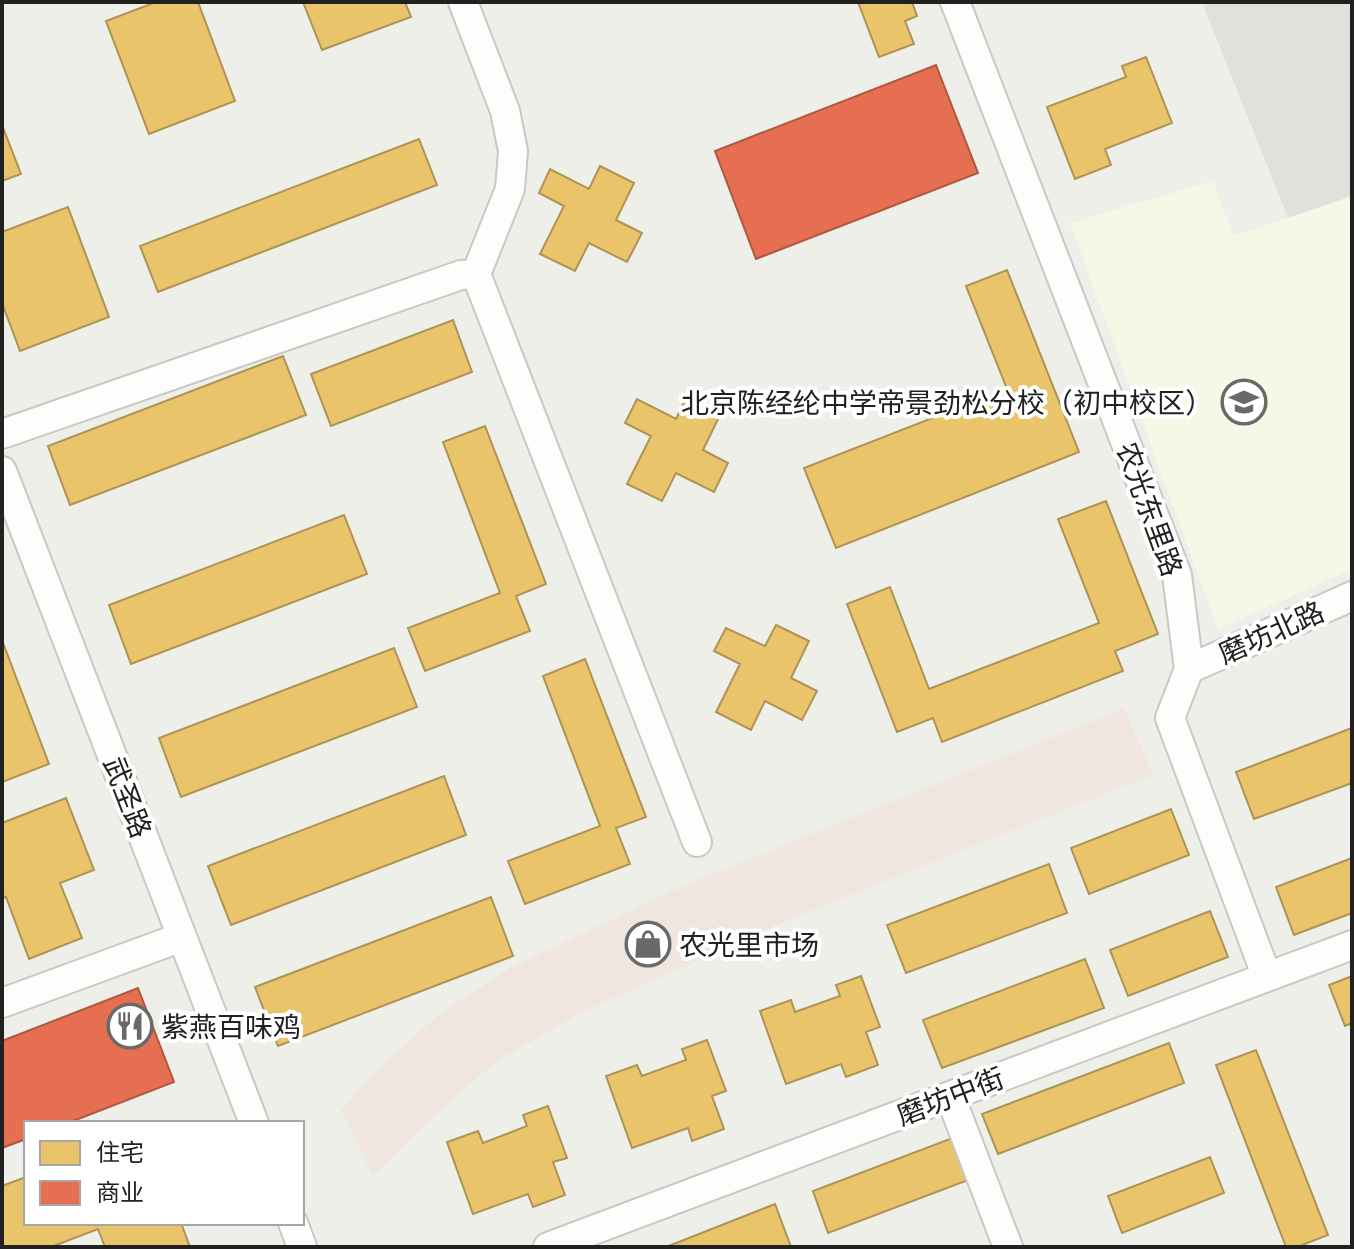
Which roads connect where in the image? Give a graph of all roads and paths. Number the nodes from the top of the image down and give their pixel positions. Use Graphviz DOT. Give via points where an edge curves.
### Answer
graph roads {
  1 [pos="463,2"];
  2 [pos="955,2"];
  3 [pos="476,274"];
  4 [pos="2,434"];
  5 [pos="2,471"];
  6 [pos="1352,596"];
  7 [pos="1189,669"];
  8 [pos="697,842"];
  9 [pos="182,937"];
  10 [pos="1352,945"];
  11 [pos="1267,977"];
  12 [pos="2,1003"];
  13 [pos="950,1096"];
  14 [pos="253,1121"];
  15 [pos="294,1225"];
  16 [pos="302,1247"];
  17 [pos="548,1247"];
  18 [pos="1008,1247"];
  1 -- 3 [label="street" via="505,111 513,151 510,189"];
  2 -- 7 [label="street, 农光东里路" via="1177,575"];
  3 -- 4 [label="street"];
  3 -- 8 [label="street"];
  5 -- 9 [label="street, 武圣路"];
  6 -- 7 [label="street, 磨坊北路"];
  7 -- 11 [label="street, 农光东里路" via="1170,718"];
  9 -- 12 [label="street"];
  9 -- 14 [label="street, 武圣路"];
  10 -- 11 [label="street, 磨坊中街"];
  11 -- 13 [label="street, 磨坊中街"];
  13 -- 17 [label="street, 磨坊中街"];
  13 -- 18 [label="street"];
  15 -- 16 [label="street"];
}
